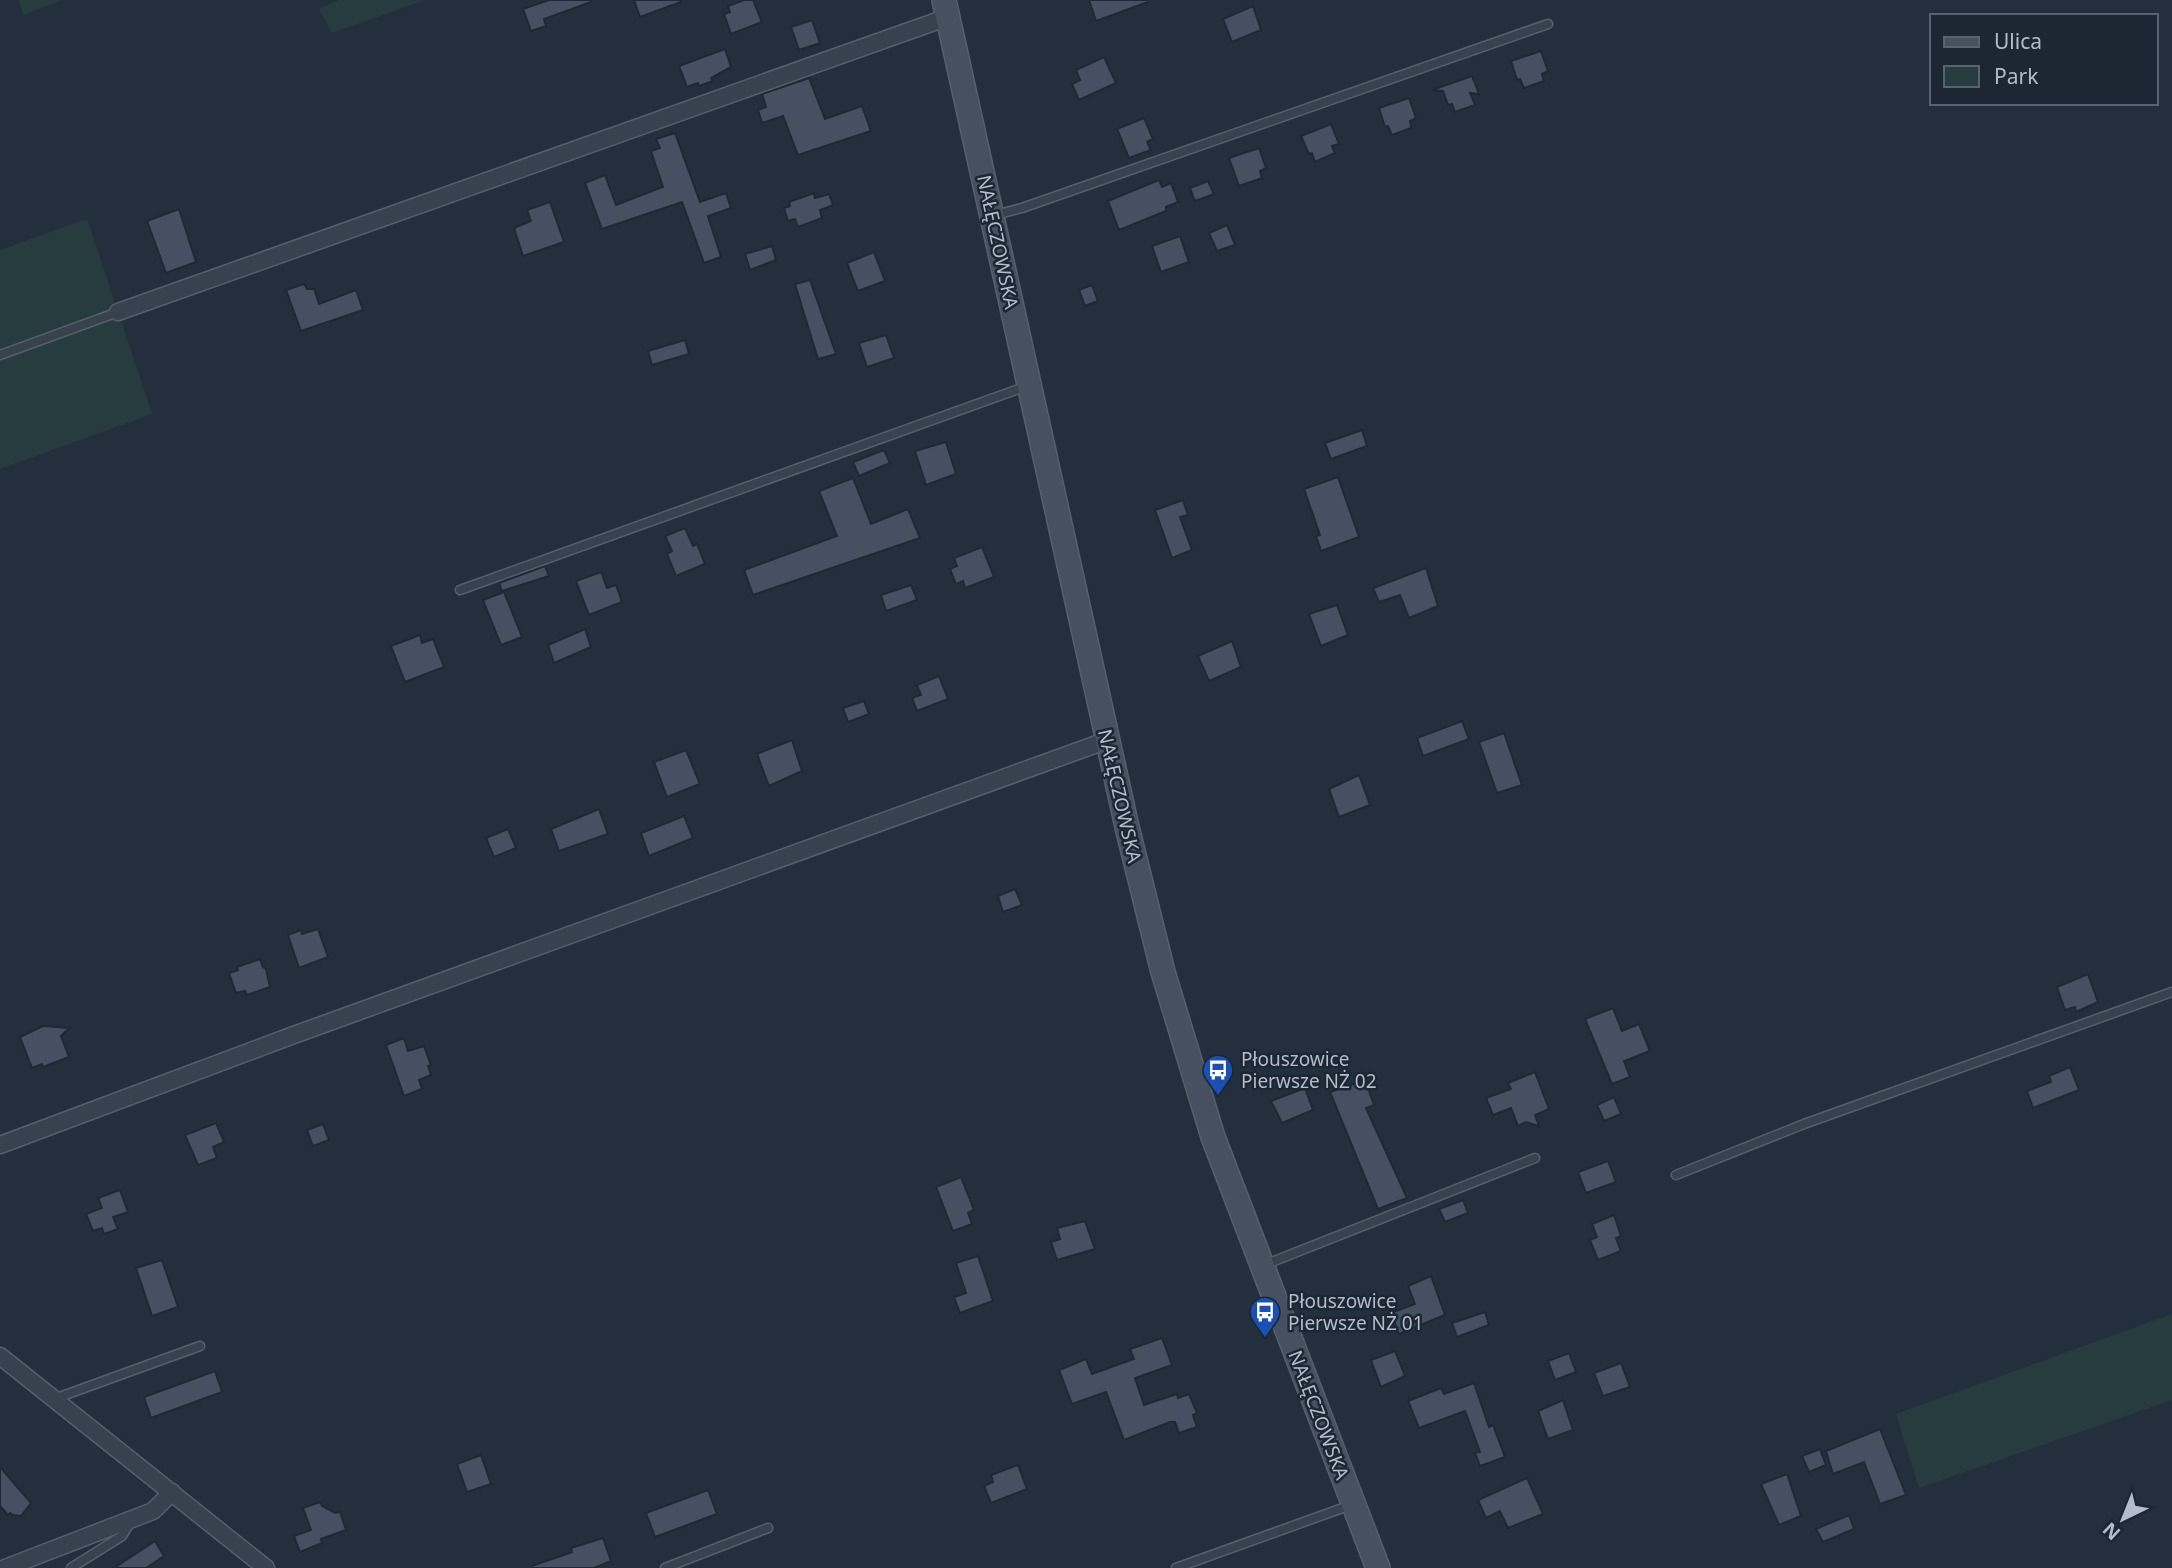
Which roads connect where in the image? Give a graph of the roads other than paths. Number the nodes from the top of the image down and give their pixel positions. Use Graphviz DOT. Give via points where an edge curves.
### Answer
graph roads {
  1 [pos="946,9"];
  2 [pos="1548,24"];
  3 [pos="992,216"];
  4 [pos="118,312"];
  5 [pos="0,355"];
  6 [pos="1030,385"];
  7 [pos="460,590"];
  8 [pos="1108,740"];
  9 [pos="2172,992"];
  10 [pos="0,1145"];
  11 [pos="1535,1158"];
  12 [pos="1676,1175"];
  13 [pos="1261,1266"];
  14 [pos="200,1346"];
  15 [pos="0,1356"];
  16 [pos="54,1399"];
  17 [pos="172,1492"];
  18 [pos="1353,1504"];
  19 [pos="132,1521"];
  20 [pos="768,1528"];
  21 [pos="5,1568"];
  22 [pos="71,1568"];
  23 [pos="266,1568"];
  24 [pos="665,1568"];
  25 [pos="1176,1568"];
  26 [pos="1378,1568"];
  1 -- 3 [label="main road, NAŁĘCZOWSKA"];
  1 -- 4 [label="street" via="937,20"];
  2 -- 3 [label="lane"];
  3 -- 6 [label="main road, NAŁĘCZOWSKA"];
  4 -- 5 [label="lane"];
  6 -- 7 [label="lane"];
  6 -- 8 [label="main road, NAŁĘCZOWSKA"];
  8 -- 10 [label="street"];
  8 -- 13 [label="main road, NAŁĘCZOWSKA" via="1177,1021 1213,1137"];
  9 -- 12 [label="lane"];
  11 -- 13 [label="lane"];
  13 -- 18 [label="main road, NAŁĘCZOWSKA"];
  14 -- 16 [label="lane"];
  15 -- 16 [label="street"];
  16 -- 17 [label="street"];
  17 -- 19 [label="street" via="153,1511"];
  17 -- 23 [label="street"];
  18 -- 25 [label="lane"];
  18 -- 26 [label="main road, NAŁĘCZOWSKA"];
  19 -- 21 [label="street"];
  19 -- 22 [label="lane" via="122,1536"];
  20 -- 24 [label="lane"];
}
